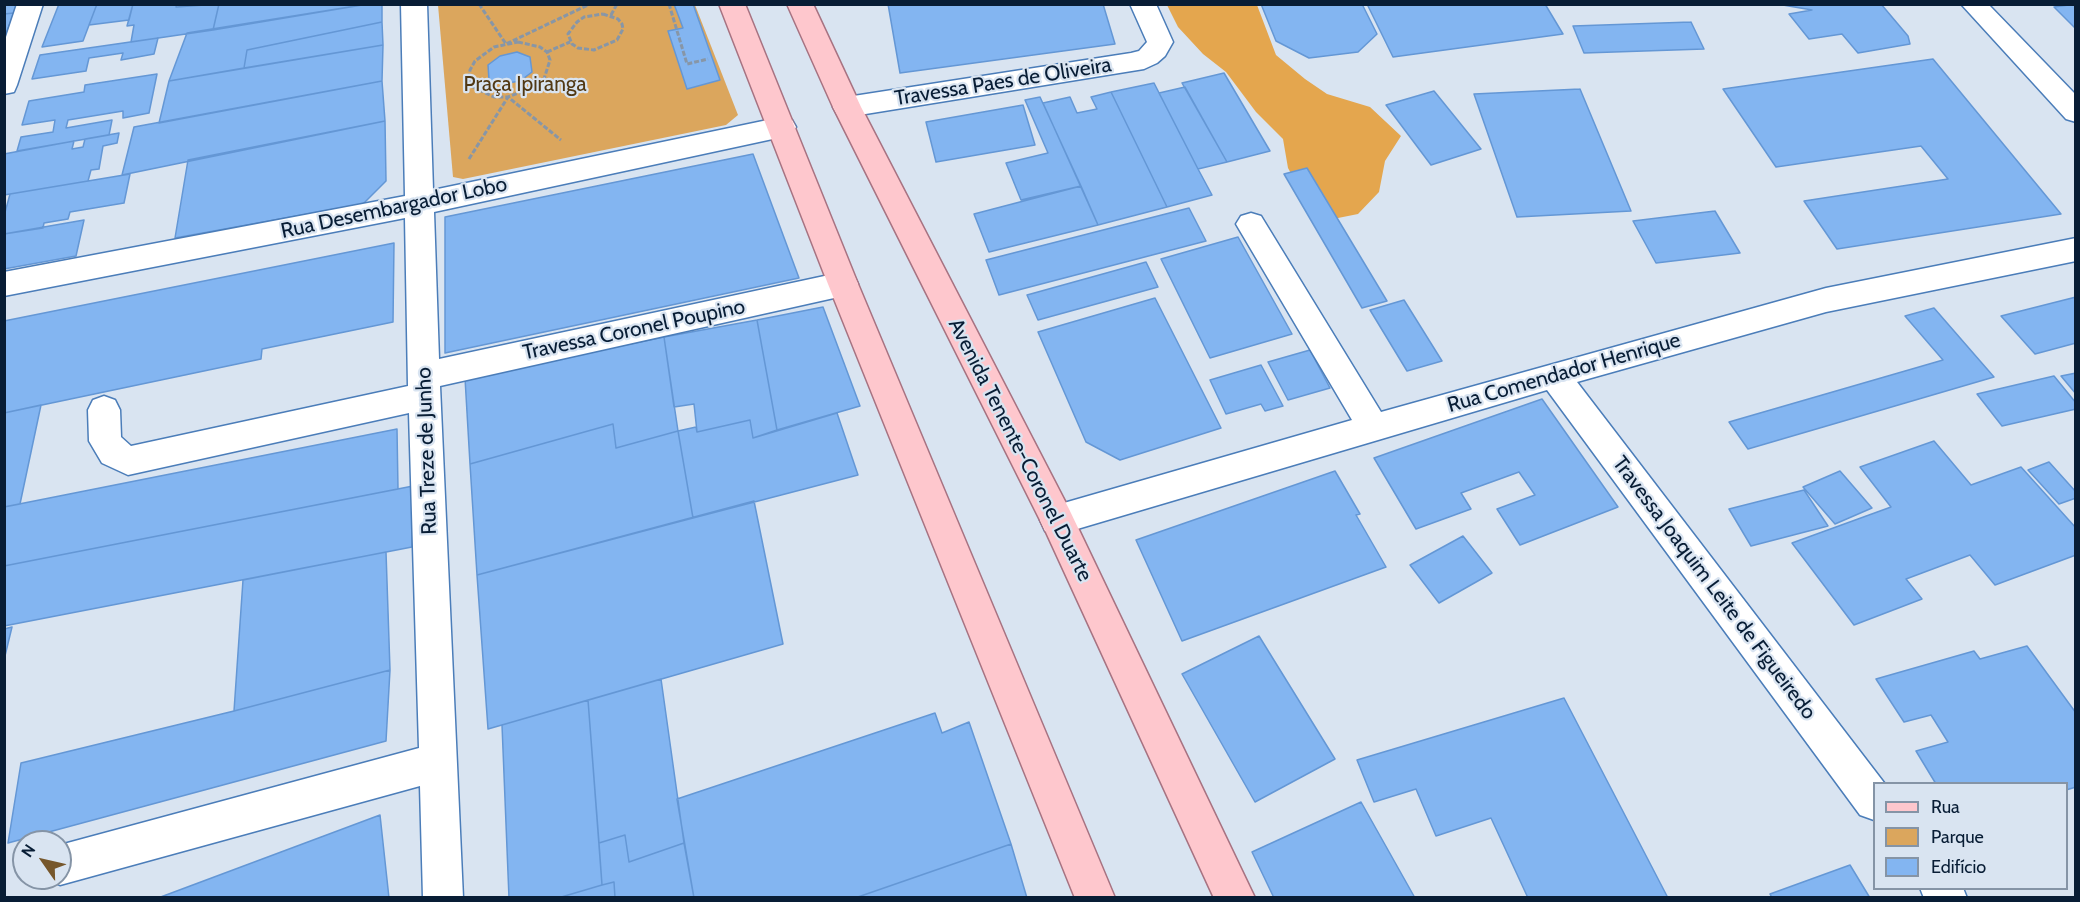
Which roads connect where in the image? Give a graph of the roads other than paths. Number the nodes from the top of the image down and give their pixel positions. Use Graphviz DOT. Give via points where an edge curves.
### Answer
graph roads {
  1 [pos="30,4"];
  2 [pos="414,4"];
  3 [pos="732,4"];
  4 [pos="800,4"];
  5 [pos="1143,4"];
  6 [pos="1973,4"];
  7 [pos="4,85"];
  8 [pos="848,107"];
  9 [pos="2076,112"];
  10 [pos="782,127"];
  11 [pos="420,204"];
  12 [pos="1251,224"];
  13 [pos="2076,249"];
  14 [pos="4,284"];
  15 [pos="843,284"];
  16 [pos="1554,375"];
  17 [pos="425,386"];
  18 [pos="104,410"];
  19 [pos="1373,428"];
  20 [pos="1057,520"];
  21 [pos="438,762"];
  22 [pos="1873,798"];
  23 [pos="72,863"];
  24 [pos="443,897"];
  25 [pos="1095,897"];
  26 [pos="1235,897"];
  1 -- 7 [label="street"];
  2 -- 11 [label="street, Rua Treze de Junho"];
  3 -- 10 [label="main road"];
  4 -- 8 [label="main road, Avenida Tenente-Coronel Duarte"];
  5 -- 8 [label="street, Travessa Paes de Oliveira" via="1160,42 1148,57 1135,62"];
  6 -- 9 [label="street"];
  8 -- 20 [label="main road, Avenida Tenente-Coronel Duarte"];
  10 -- 11 [label="street, Rua Desembargador Lobo"];
  10 -- 15 [label="main road"];
  11 -- 14 [label="street, Rua Desembargador Lobo"];
  11 -- 17 [label="street, Rua Treze de Junho"];
  12 -- 19 [label="street"];
  13 -- 16 [label="street, Rua Comendador Henrique" via="1826,300"];
  15 -- 17 [label="street, Travessa Coronel Poupino"];
  15 -- 25 [label="main road"];
  16 -- 19 [label="street, Rua Comendador Henrique"];
  16 -- 22 [label="street, Travessa Joaquim Leite de Figueiredo"];
  17 -- 18 [label="street, Travessa Coronel Poupino" via="128,460 114,453 105,441"];
  17 -- 21 [label="street, Rua Treze de Junho"];
  19 -- 20 [label="street, Rua Comendador Henrique"];
  20 -- 26 [label="main road, Avenida Tenente-Coronel Duarte"];
  21 -- 23 [label="street"];
  21 -- 24 [label="street, Rua Treze de Junho"];
}
